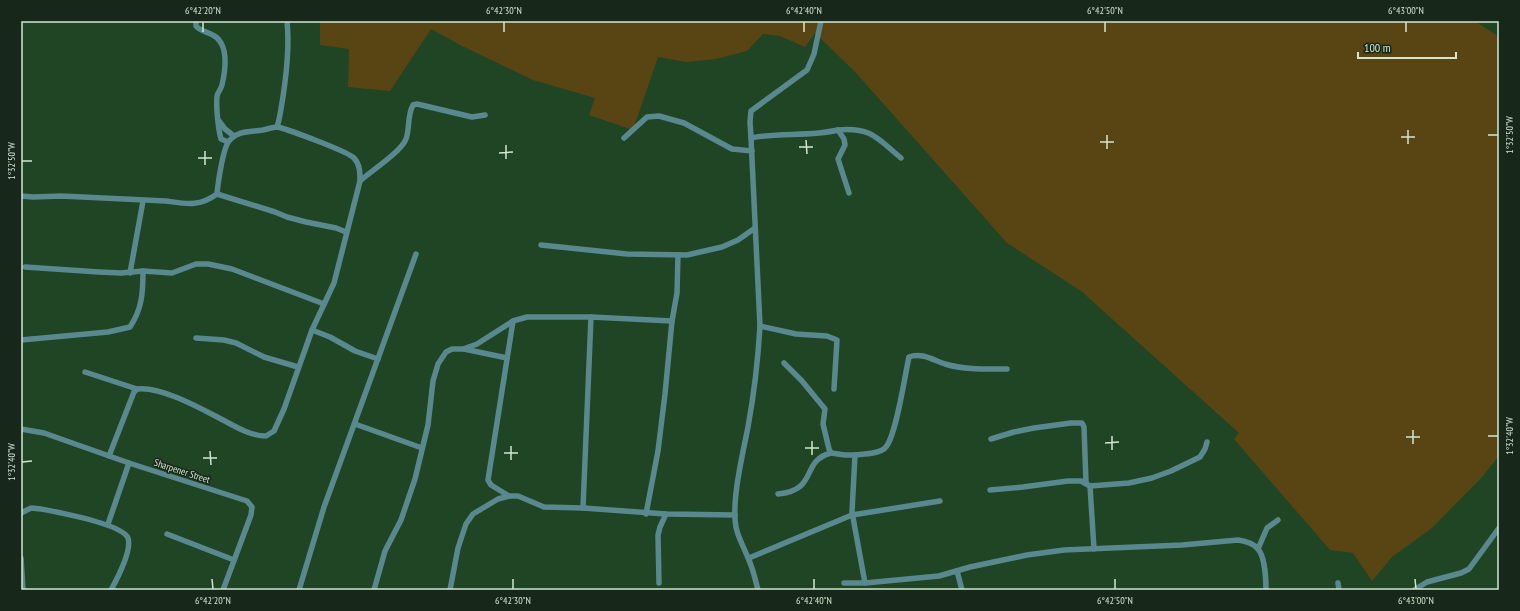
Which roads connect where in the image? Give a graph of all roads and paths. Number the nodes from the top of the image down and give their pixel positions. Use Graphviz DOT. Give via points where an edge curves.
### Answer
graph roads {
  1 [pos="196,21"];
  2 [pos="287,21"];
  3 [pos="821,21"];
  4 [pos="485,115"];
  5 [pos="219,121"];
  6 [pos="277,127"];
  7 [pos="838,130"];
  8 [pos="234,136"];
  9 [pos="624,138"];
  10 [pos="751,138"];
  11 [pos="228,142"];
  12 [pos="752,152"];
  13 [pos="901,158"];
  14 [pos="360,181"];
  15 [pos="849,193"];
  16 [pos="217,194"];
  17 [pos="21,196"];
  18 [pos="143,200"];
  19 [pos="755,228"];
  20 [pos="346,232"];
  21 [pos="541,245"];
  22 [pos="416,254"];
  23 [pos="678,255"];
  24 [pos="25,267"];
  25 [pos="142,271"];
  26 [pos="130,272"];
  27 [pos="324,304"];
  28 [pos="591,317"];
  29 [pos="513,321"];
  30 [pos="672,321"];
  31 [pos="760,326"];
  32 [pos="312,330"];
  33 [pos="196,338"];
  34 [pos="21,340"];
  35 [pos="463,349"];
  36 [pos="507,358"];
  37 [pos="378,359"];
  38 [pos="784,363"];
  39 [pos="298,367"];
  40 [pos="1007,369"];
  41 [pos="85,372"];
  42 [pos="137,389"];
  43 [pos="834,389"];
  44 [pos="355,424"];
  45 [pos="21,429"];
  46 [pos="991,439"];
  47 [pos="1207,442"];
  48 [pos="422,448"];
  49 [pos="831,453"];
  50 [pos="855,455"];
  51 [pos="110,456"];
  52 [pos="129,463"];
  53 [pos="1088,484"];
  54 [pos="990,490"];
  55 [pos="778,494"];
  56 [pos="509,496"];
  57 [pos="940,501"];
  58 [pos="583,508"];
  59 [pos="21,513"];
  60 [pos="646,514"];
  61 [pos="654,514"];
  62 [pos="666,514"];
  63 [pos="735,515"];
  64 [pos="852,516"];
  65 [pos="1278,520"];
  66 [pos="108,524"];
  67 [pos="660,527"];
  68 [pos="1499,528"];
  69 [pos="167,534"];
  70 [pos="1094,549"];
  71 [pos="1258,549"];
  72 [pos="21,558"];
  73 [pos="749,558"];
  74 [pos="234,560"];
  75 [pos="957,571"];
  76 [pos="659,583"];
  77 [pos="844,583"];
  78 [pos="865,583"];
  79 [pos="1338,583"];
  80 [pos="23,590"];
  81 [pos="111,590"];
  82 [pos="223,590"];
  83 [pos="299,590"];
  84 [pos="374,590"];
  85 [pos="450,590"];
  86 [pos="758,590"];
  87 [pos="962,590"];
  88 [pos="1266,590"];
  89 [pos="1339,590"];
  90 [pos="1414,590"];
  1 -- 5 [label="street" via="196,26 218,39 223,48 224,76 217,95"];
  2 -- 6 [label="street" via="288,60"];
  3 -- 10 [label="street" via="814,54 807,70 751,111"];
  4 -- 14 [label="street" via="472,117 413,105 406,138 401,148"];
  5 -- 8 [label="street"];
  5 -- 11 [label="street" via="221,139"];
  6 -- 8 [label="street" via="243,132"];
  6 -- 14 [label="street" via="353,157 358,164"];
  7 -- 10 [label="street" via="818,134"];
  7 -- 13 [label="street" via="864,130 874,135"];
  7 -- 15 [label="street" via="845,144 838,159"];
  8 -- 11 [label="street"];
  9 -- 12 [label="street" via="647,117 659,116 684,123 732,149"];
  10 -- 12 [label="street"];
  11 -- 16 [label="street"];
  12 -- 19 [label="street"];
  14 -- 20 [label="street"];
  16 -- 18 [label="street" via="201,203"];
  16 -- 20 [label="street" via="287,217"];
  17 -- 18 [label="street"];
  18 -- 26 [label="street"];
  19 -- 23 [label="street" via="722,247 693,255"];
  19 -- 31 [label="street"];
  20 -- 27 [label="street" via="336,276"];
  21 -- 23 [label="street" via="627,254"];
  22 -- 37 [label="street"];
  23 -- 30 [label="street" via="677,293"];
  24 -- 26 [label="street"];
  25 -- 26 [label="street"];
  25 -- 27 [label="street" via="172,273 196,264 208,264 232,269"];
  25 -- 34 [label="street" via="143,292 137,316 130,327 108,332"];
  27 -- 32 [label="street"];
  28 -- 29 [label="street" via="527,317"];
  28 -- 30 [label="street"];
  28 -- 58 [label="street"];
  29 -- 35 [label="street" via="477,344"];
  29 -- 36 [label="street"];
  30 -- 60 [label="street" via="658,451"];
  31 -- 43 [label="street" via="796,334 827,336 837,340"];
  31 -- 63 [label="street" via="753,398"];
  32 -- 37 [label="street"];
  32 -- 39 [label="street"];
  33 -- 39 [label="street" via="236,343 264,357"];
  35 -- 36 [label="street"];
  35 -- 48 [label="street" via="446,352 438,364"];
  36 -- 56 [label="street" via="488,480 491,485"];
  37 -- 44 [label="street"];
  38 -- 49 [label="street" via="825,409 823,424"];
  39 -- 42 [label="street" via="274,432 266,436 240,429 171,395 143,388"];
  40 -- 50 [label="street" via="961,368 923,356 909,357 891,438 882,450"];
  41 -- 42 [label="street"];
  42 -- 51 [label="street"];
  44 -- 48 [label="street"];
  44 -- 83 [label="street" via="324,507"];
  45 -- 51 [label="street, Sharpener Street" via="44,433"];
  46 -- 53 [label="street" via="1027,429 1082,423"];
  47 -- 53 [label="street" via="1206,449 1200,457 1152,478 1129,483"];
  48 -- 84 [label="street" via="415,479 401,520 385,551"];
  49 -- 50 [label="street"];
  49 -- 55 [label="street" via="817,460 798,489"];
  50 -- 64 [label="street"];
  51 -- 52 [label="street, Sharpener Street"];
  52 -- 66 [label="street"];
  52 -- 74 [label="street, Sharpener Street" via="247,502 252,507 251,515"];
  53 -- 54 [label="street" via="1068,481"];
  53 -- 70 [label="street"];
  56 -- 58 [label="street" via="518,496 544,507"];
  56 -- 85 [label="street" via="498,499 473,514 466,524 458,548"];
  57 -- 64 [label="street"];
  58 -- 60 [label="street"];
  59 -- 66 [label="street" via="31,508 41,508"];
  60 -- 61 [label="street"];
  61 -- 62 [label="street"];
  61 -- 67 [label="street"];
  62 -- 63 [label="street"];
  62 -- 67 [label="street"];
  63 -- 73 [label="street" via="738,536"];
  64 -- 73 [label="street"];
  64 -- 78 [label="street"];
  65 -- 71 [label="street" via="1268,528"];
  66 -- 81 [label="street" via="128,537 124,566"];
  67 -- 76 [label="street"];
  68 -- 90 [label="street" via="1469,569 1426,582"];
  69 -- 74 [label="street"];
  70 -- 71 [label="street" via="1238,540"];
  70 -- 75 [label="street" via="1027,555"];
  71 -- 88 [label="street" via="1262,555"];
  72 -- 80 [label="street"];
  73 -- 86 [label="street"];
  74 -- 82 [label="street, Sharpener Street"];
  75 -- 78 [label="street" via="939,576"];
  75 -- 87 [label="street"];
  77 -- 78 [label="street"];
  79 -- 89 [label="street"];
}
